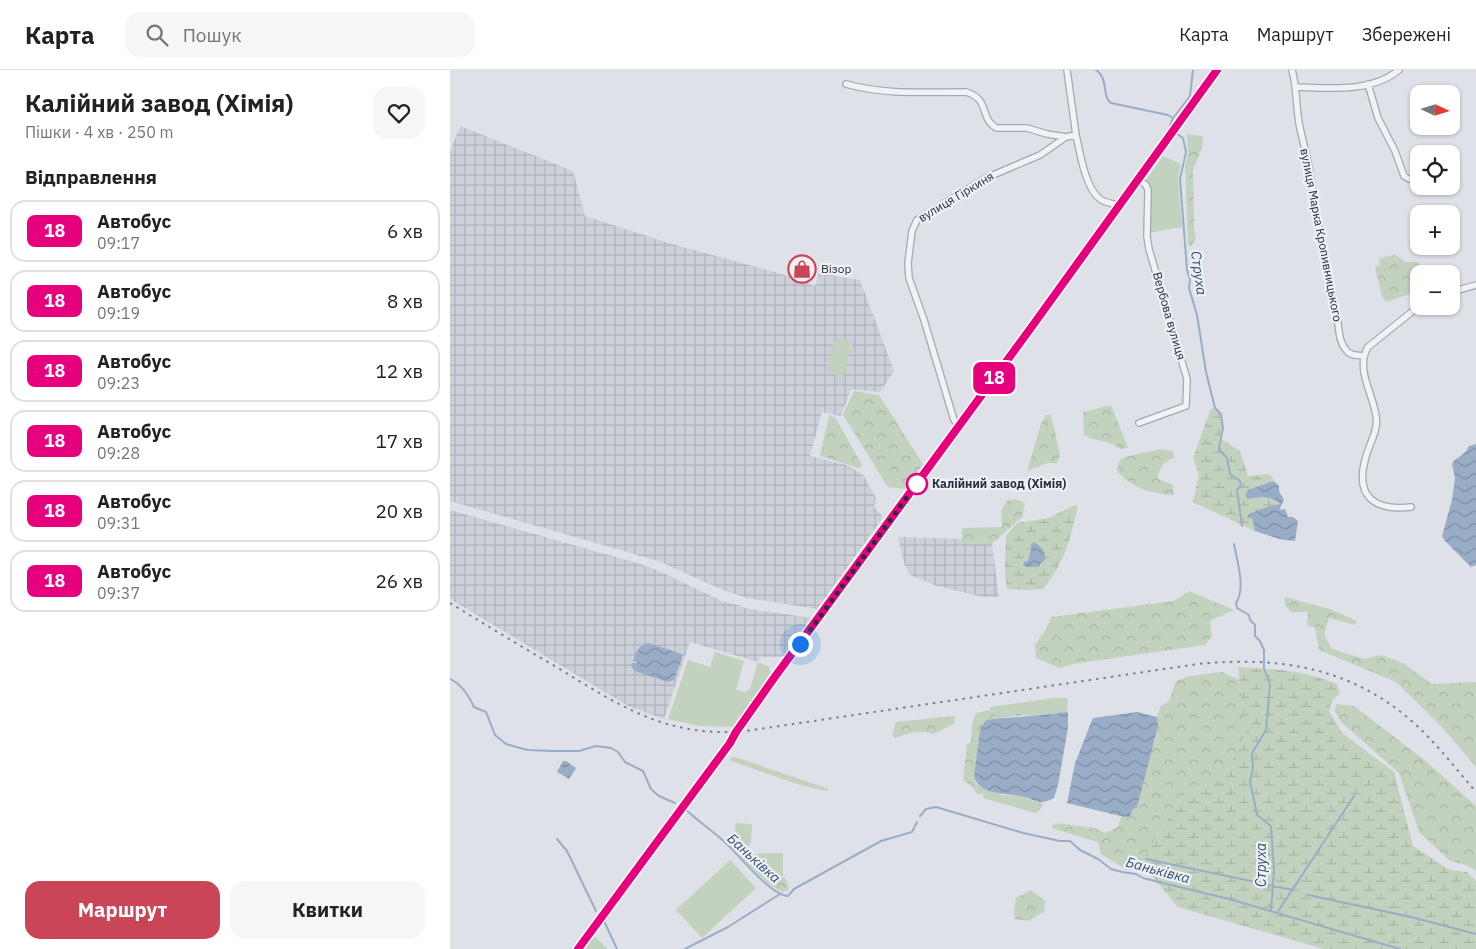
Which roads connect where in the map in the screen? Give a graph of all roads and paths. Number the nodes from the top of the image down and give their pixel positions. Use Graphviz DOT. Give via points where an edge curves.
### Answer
graph roads {
  1 [pos="1067,70"];
  2 [pos="1217,70"];
  3 [pos="1292,70"];
  4 [pos="1399,70"];
  5 [pos="846,84"];
  6 [pos="1368,84"];
  7 [pos="1297,87"];
  8 [pos="1076,135"];
  9 [pos="1066,137"];
  10 [pos="1410,179"];
  11 [pos="1139,180"];
  12 [pos="1119,206"];
  13 [pos="1476,285"];
  14 [pos="1460,289"];
  15 [pos="1410,313"];
  16 [pos="1363,356"];
  17 [pos="1139,423"];
  18 [pos="959,426"];
  19 [pos="1411,507"];
  20 [pos="578,949"];
  1 -- 8 [label="street"];
  2 -- 11 [label="street"];
  3 -- 7 [label="street, вулиця Марка Кропивницького"];
  4 -- 6 [label="street"];
  5 -- 9 [label="street" via="900,91 966,92 979,99 987,119 996,128 1027,128"];
  6 -- 7 [label="street" via="1344,88"];
  6 -- 10 [label="street" via="1378,118 1404,176"];
  7 -- 16 [label="street, вулиця Марка Кропивницького" via="1297,107 1339,335 1350,355"];
  8 -- 9 [label="street, вулиця Гіркиня"];
  8 -- 12 [label="street" via="1083,166 1095,194"];
  9 -- 18 [label="street, вулиця Гіркиня" via="1040,155 986,178 914,224 909,278 954,420"];
  11 -- 12 [label="street"];
  11 -- 17 [label="street, Вербова вулиця" via="1148,190 1149,249 1187,379 1186,406"];
  12 -- 18 [label="street"];
  13 -- 14 [label="street"];
  15 -- 16 [label="street" via="1368,347"];
  16 -- 19 [label="street" via="1366,384 1376,416 1364,461 1364,489 1374,502 1382,506 1395,509"];
  18 -- 20 [label="street"];
}
